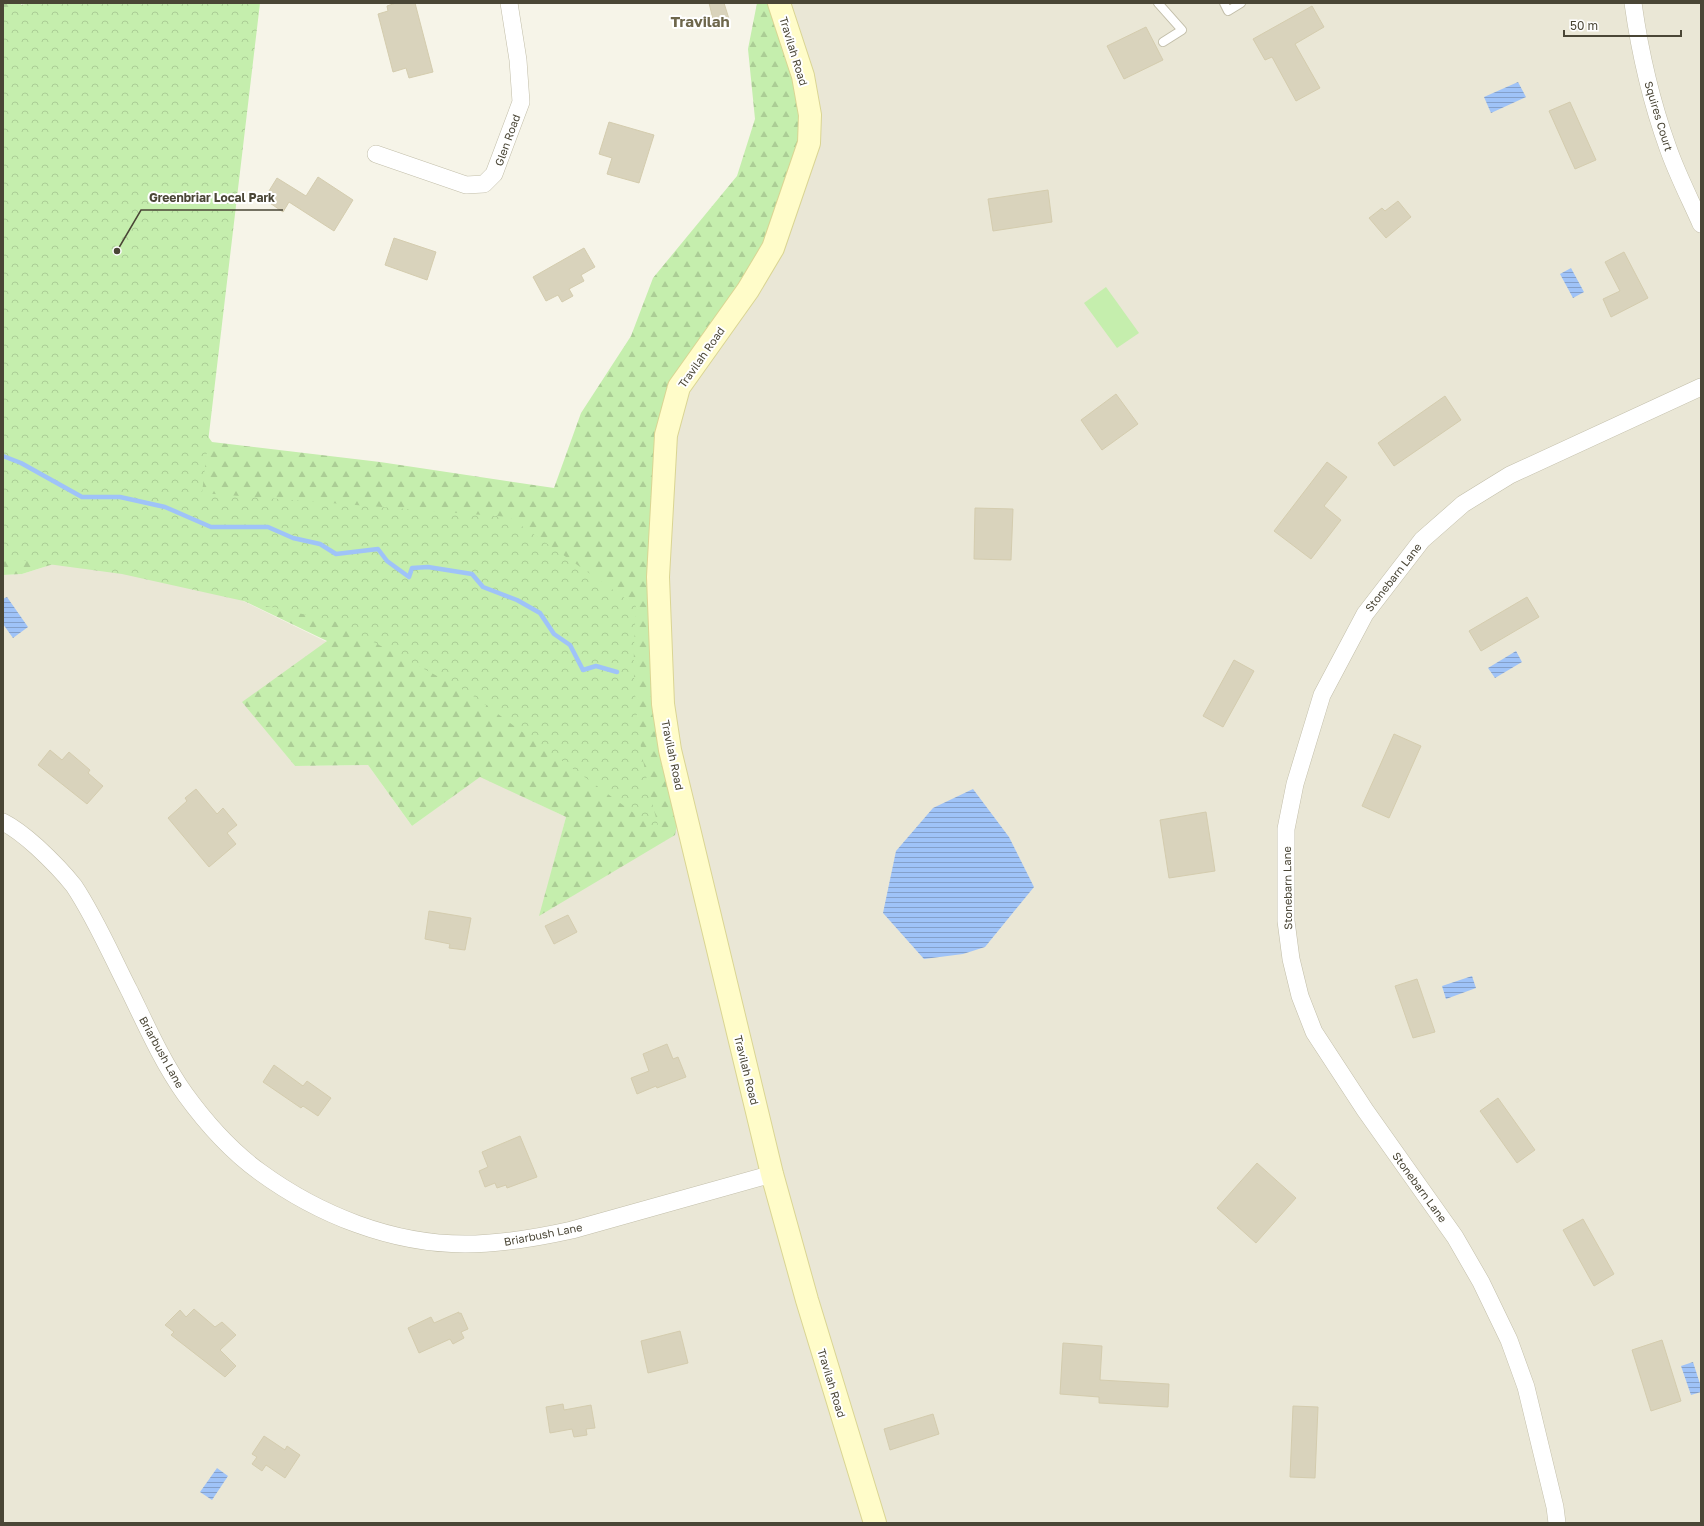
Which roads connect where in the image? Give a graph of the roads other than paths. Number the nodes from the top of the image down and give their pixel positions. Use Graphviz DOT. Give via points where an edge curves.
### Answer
graph roads {
  1 [pos="509,3"];
  2 [pos="779,3"];
  3 [pos="1158,3"];
  4 [pos="1224,3"];
  5 [pos="1241,3"];
  6 [pos="1633,3"];
  7 [pos="1163,42"];
  8 [pos="376,154"];
  9 [pos="1701,224"];
  10 [pos="1701,388"];
  11 [pos="3,822"];
  12 [pos="772,1174"];
  13 [pos="875,1523"];
  14 [pos="1557,1523"];
  1 -- 8 [label="street, Glen Road" via="518,60 521,102 494,174 484,184 466,185"];
  2 -- 12 [label="main road, Travilah Road" via="803,76 810,116 809,143 773,248 748,290 679,387 666,435 658,577 663,704 670,750"];
  3 -- 7 [label="lane" via="1182,30"];
  4 -- 5 [label="lane" via="1228,11"];
  6 -- 9 [label="street, Squires Court" via="1649,89 1668,149"];
  10 -- 14 [label="street, Stonebarn Lane" via="1510,475 1463,504 1422,540 1365,614 1322,695 1295,784 1286,829 1286,921 1291,959 1300,996 1314,1032 1365,1110 1455,1236 1481,1282 1509,1340 1526,1387"];
  11 -- 12 [label="street, Briarbush Lane" via="27,838 54,862 73,886 89,911 163,1058 184,1093 202,1116 230,1146 259,1171 321,1208 368,1228 431,1242 501,1243 572,1230"];
  12 -- 13 [label="main road, Travilah Road" via="807,1300"];
}
